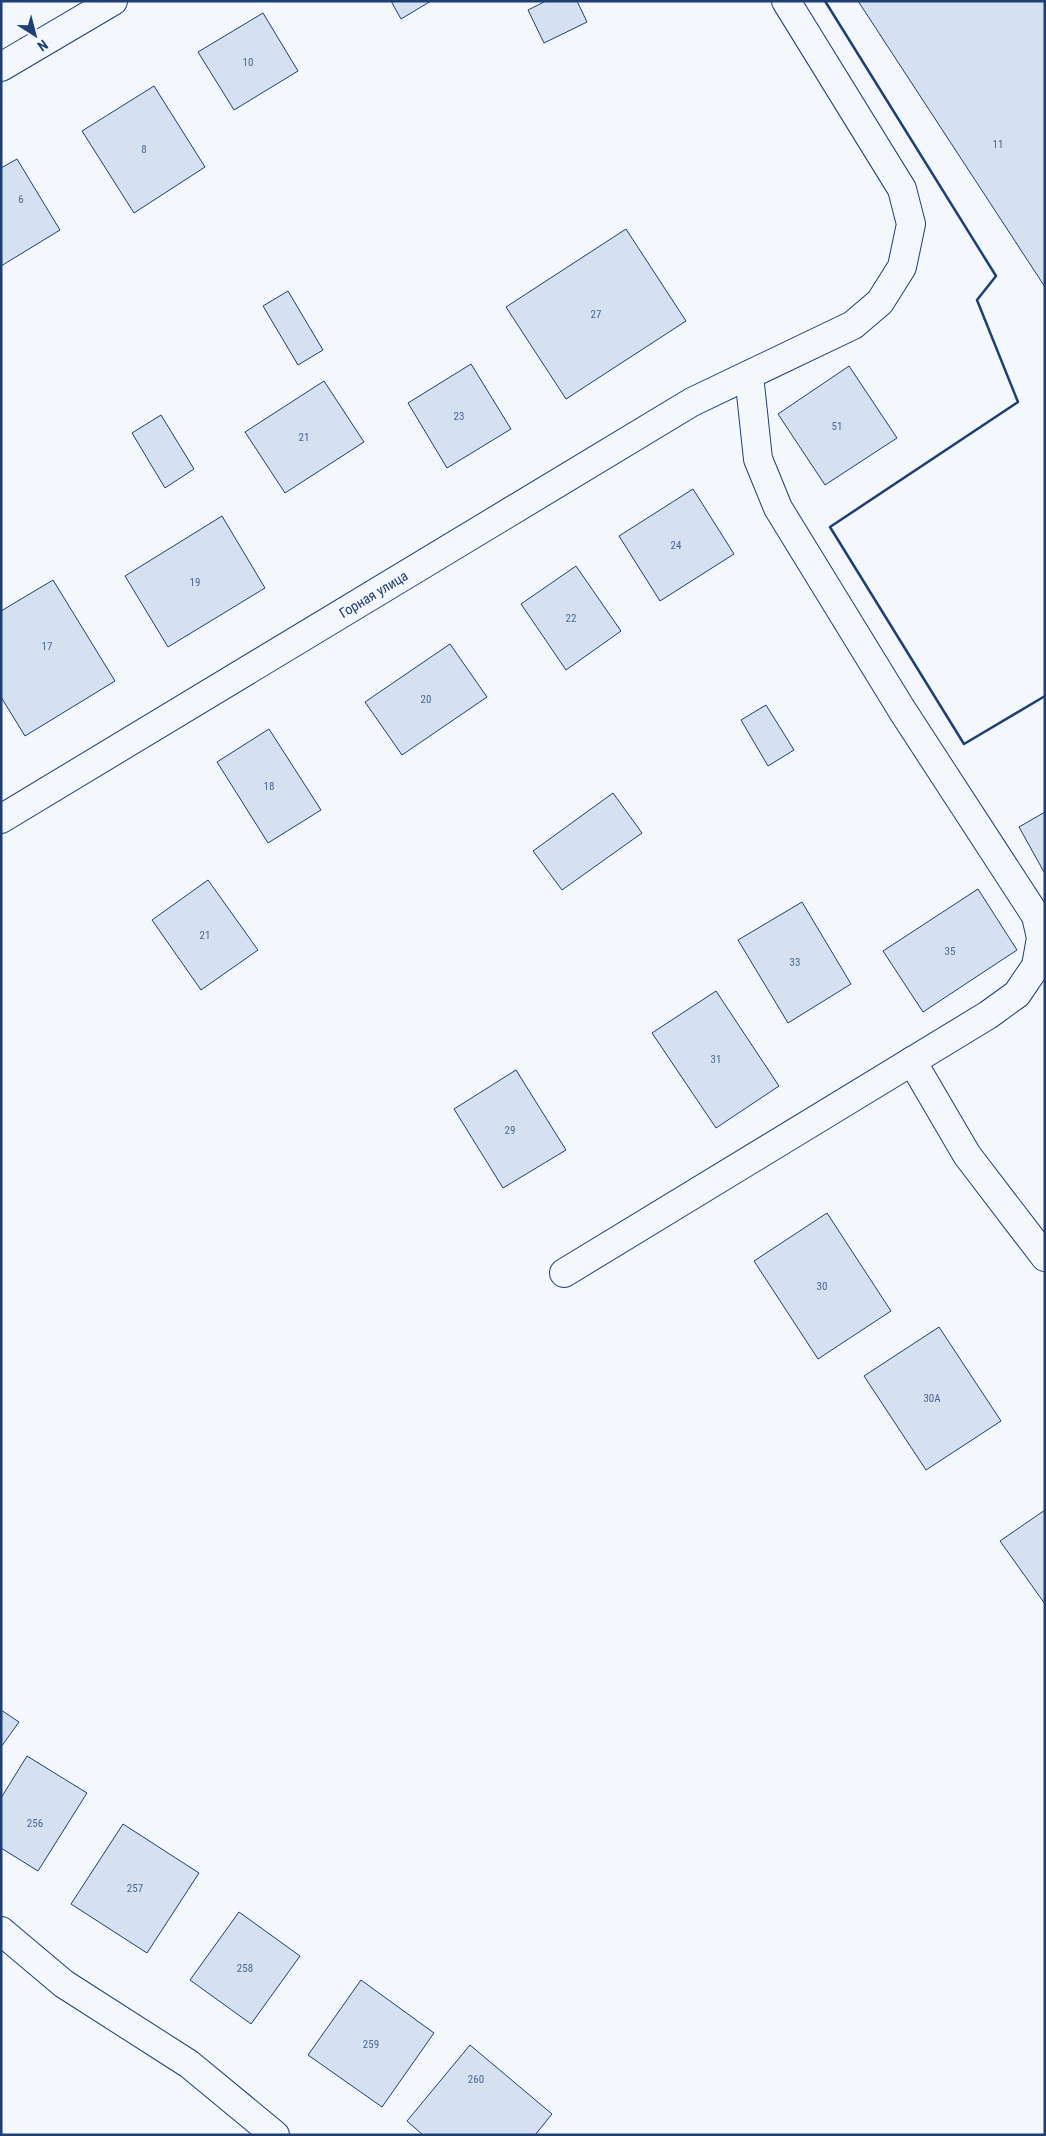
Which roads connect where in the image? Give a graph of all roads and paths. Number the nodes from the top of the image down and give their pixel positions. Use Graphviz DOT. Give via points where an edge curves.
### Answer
graph roads {
  1 [pos="113,1"];
  2 [pos="786,1"];
  3 [pos="1,67"];
  4 [pos="749,375"];
  5 [pos="1,819"];
  6 [pos="912,1061"];
  7 [pos="1045,1257"];
  8 [pos="564,1273"];
  9 [pos="1,1931"];
  10 [pos="276,2135"];
  1 -- 3 [label="street"];
  2 -- 4 [label="street, Горная улица" via="902,189 910,224 902,267 880,302 853,325"];
  4 -- 5 [label="street, Горная улица" via="692,402"];
  4 -- 6 [label="street" via="758,459 778,508 902,710 1036,916 1041,938 1036,966 1017,994"];
  6 -- 7 [label="street" via="967,1155"];
  6 -- 8 [label="street"];
  9 -- 10 [label="street" via="64,1984 189,2064"];
}
